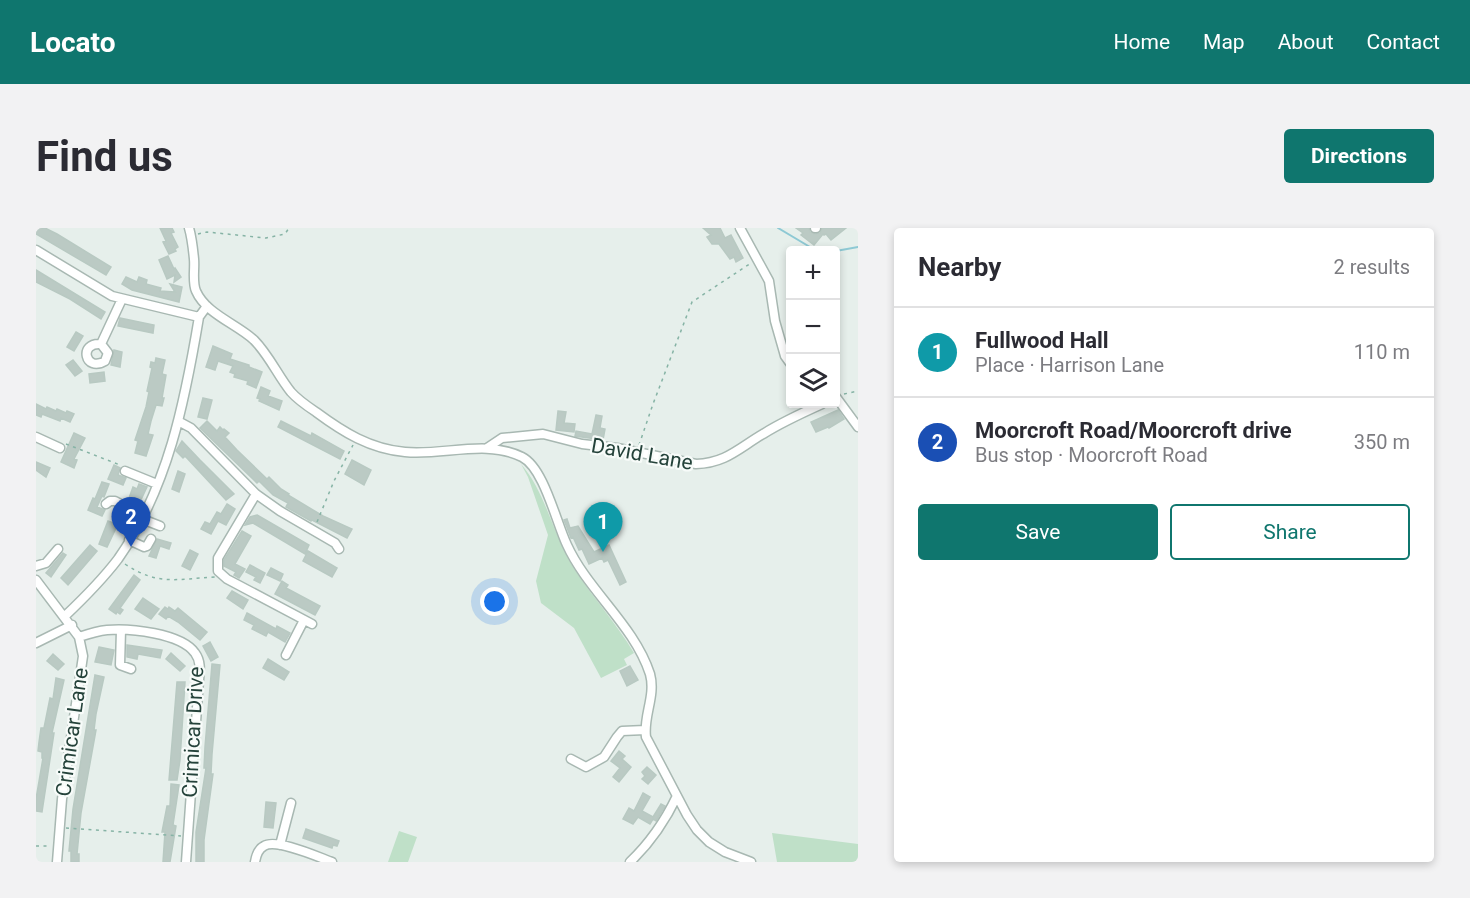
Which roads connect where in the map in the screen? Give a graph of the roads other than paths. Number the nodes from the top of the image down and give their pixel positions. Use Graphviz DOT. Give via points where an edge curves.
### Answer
graph roads {
  1 [pos="740,228"];
  2 [pos="191,229"];
  3 [pos="36,250"];
  4 [pos="122,299"];
  5 [pos="207,306"];
  6 [pos="199,317"];
  7 [pos="101,344"];
  8 [pos="786,357"];
  9 [pos="840,402"];
  10 [pos="814,408"];
  11 [pos="178,421"];
  12 [pos="858,427"];
  13 [pos="36,436"];
  14 [pos="60,448"];
  15 [pos="487,448"];
  16 [pos="127,470"];
  17 [pos="157,484"];
  18 [pos="256,494"];
  19 [pos="105,504"];
  20 [pos="142,517"];
  21 [pos="160,525"];
  22 [pos="151,539"];
  23 [pos="129,540"];
  24 [pos="58,549"];
  25 [pos="339,549"];
  26 [pos="36,566"];
  27 [pos="36,580"];
  28 [pos="65,616"];
  29 [pos="72,625"];
  30 [pos="121,630"];
  31 [pos="79,637"];
  32 [pos="36,643"];
  33 [pos="286,655"];
  34 [pos="131,669"];
  35 [pos="645,730"];
  36 [pos="571,759"];
  37 [pos="677,796"];
  38 [pos="291,803"];
  39 [pos="668,814"];
  40 [pos="687,816"];
  41 [pos="280,845"];
  42 [pos="57,862"];
  43 [pos="186,862"];
  44 [pos="255,862"];
  45 [pos="332,862"];
  46 [pos="630,862"];
  47 [pos="751,862"];
  1 -- 8 [label="street" via="769,281"];
  2 -- 5 [label="street" via="194,285"];
  3 -- 4 [label="street"];
  4 -- 6 [label="street"];
  4 -- 7 [label="street"];
  5 -- 6 [label="street"];
  5 -- 15 [label="street" via="256,343 293,394 357,439 407,453"];
  6 -- 11 [label="street"];
  9 -- 12 [label="street"];
  10 -- 15 [label="street, David Lane" via="719,462 696,464 543,434 501,438"];
  11 -- 17 [label="street"];
  11 -- 18 [label="street" via="191,428"];
  13 -- 14 [label="street"];
  15 -- 35 [label="street" via="522,457 531,464 570,552 643,659 652,689"];
  16 -- 17 [label="street"];
  17 -- 20 [label="street"];
  18 -- 25 [label="street"];
  18 -- 33 [label="street" via="218,558 218,571 308,622"];
  19 -- 20 [label="street" via="114,501"];
  20 -- 21 [label="street"];
  20 -- 23 [label="street"];
  22 -- 23 [label="street" via="144,547"];
  23 -- 28 [label="street" via="86,596"];
  24 -- 26 [label="street" via="46,563"];
  27 -- 28 [label="street, Crimicar Lane"];
  28 -- 29 [label="street, Crimicar Lane"];
  29 -- 31 [label="street, Crimicar Lane"];
  29 -- 32 [label="street"];
  30 -- 31 [label="street, Crimicar Drive"];
  30 -- 34 [label="street" via="120,665"];
  30 -- 43 [label="street, Crimicar Drive" via="179,640 198,659 200,680"];
  31 -- 42 [label="street, Crimicar Lane" via="83,664"];
  35 -- 36 [label="street" via="622,731 604,757 586,767"];
  35 -- 37 [label="street"];
  37 -- 39 [label="street"];
  37 -- 40 [label="street"];
  38 -- 41 [label="street"];
  39 -- 40 [label="street"];
  39 -- 46 [label="street"];
  40 -- 47 [label="street" via="710,842"];
  41 -- 44 [label="street" via="263,846"];
  41 -- 45 [label="street"];
}
